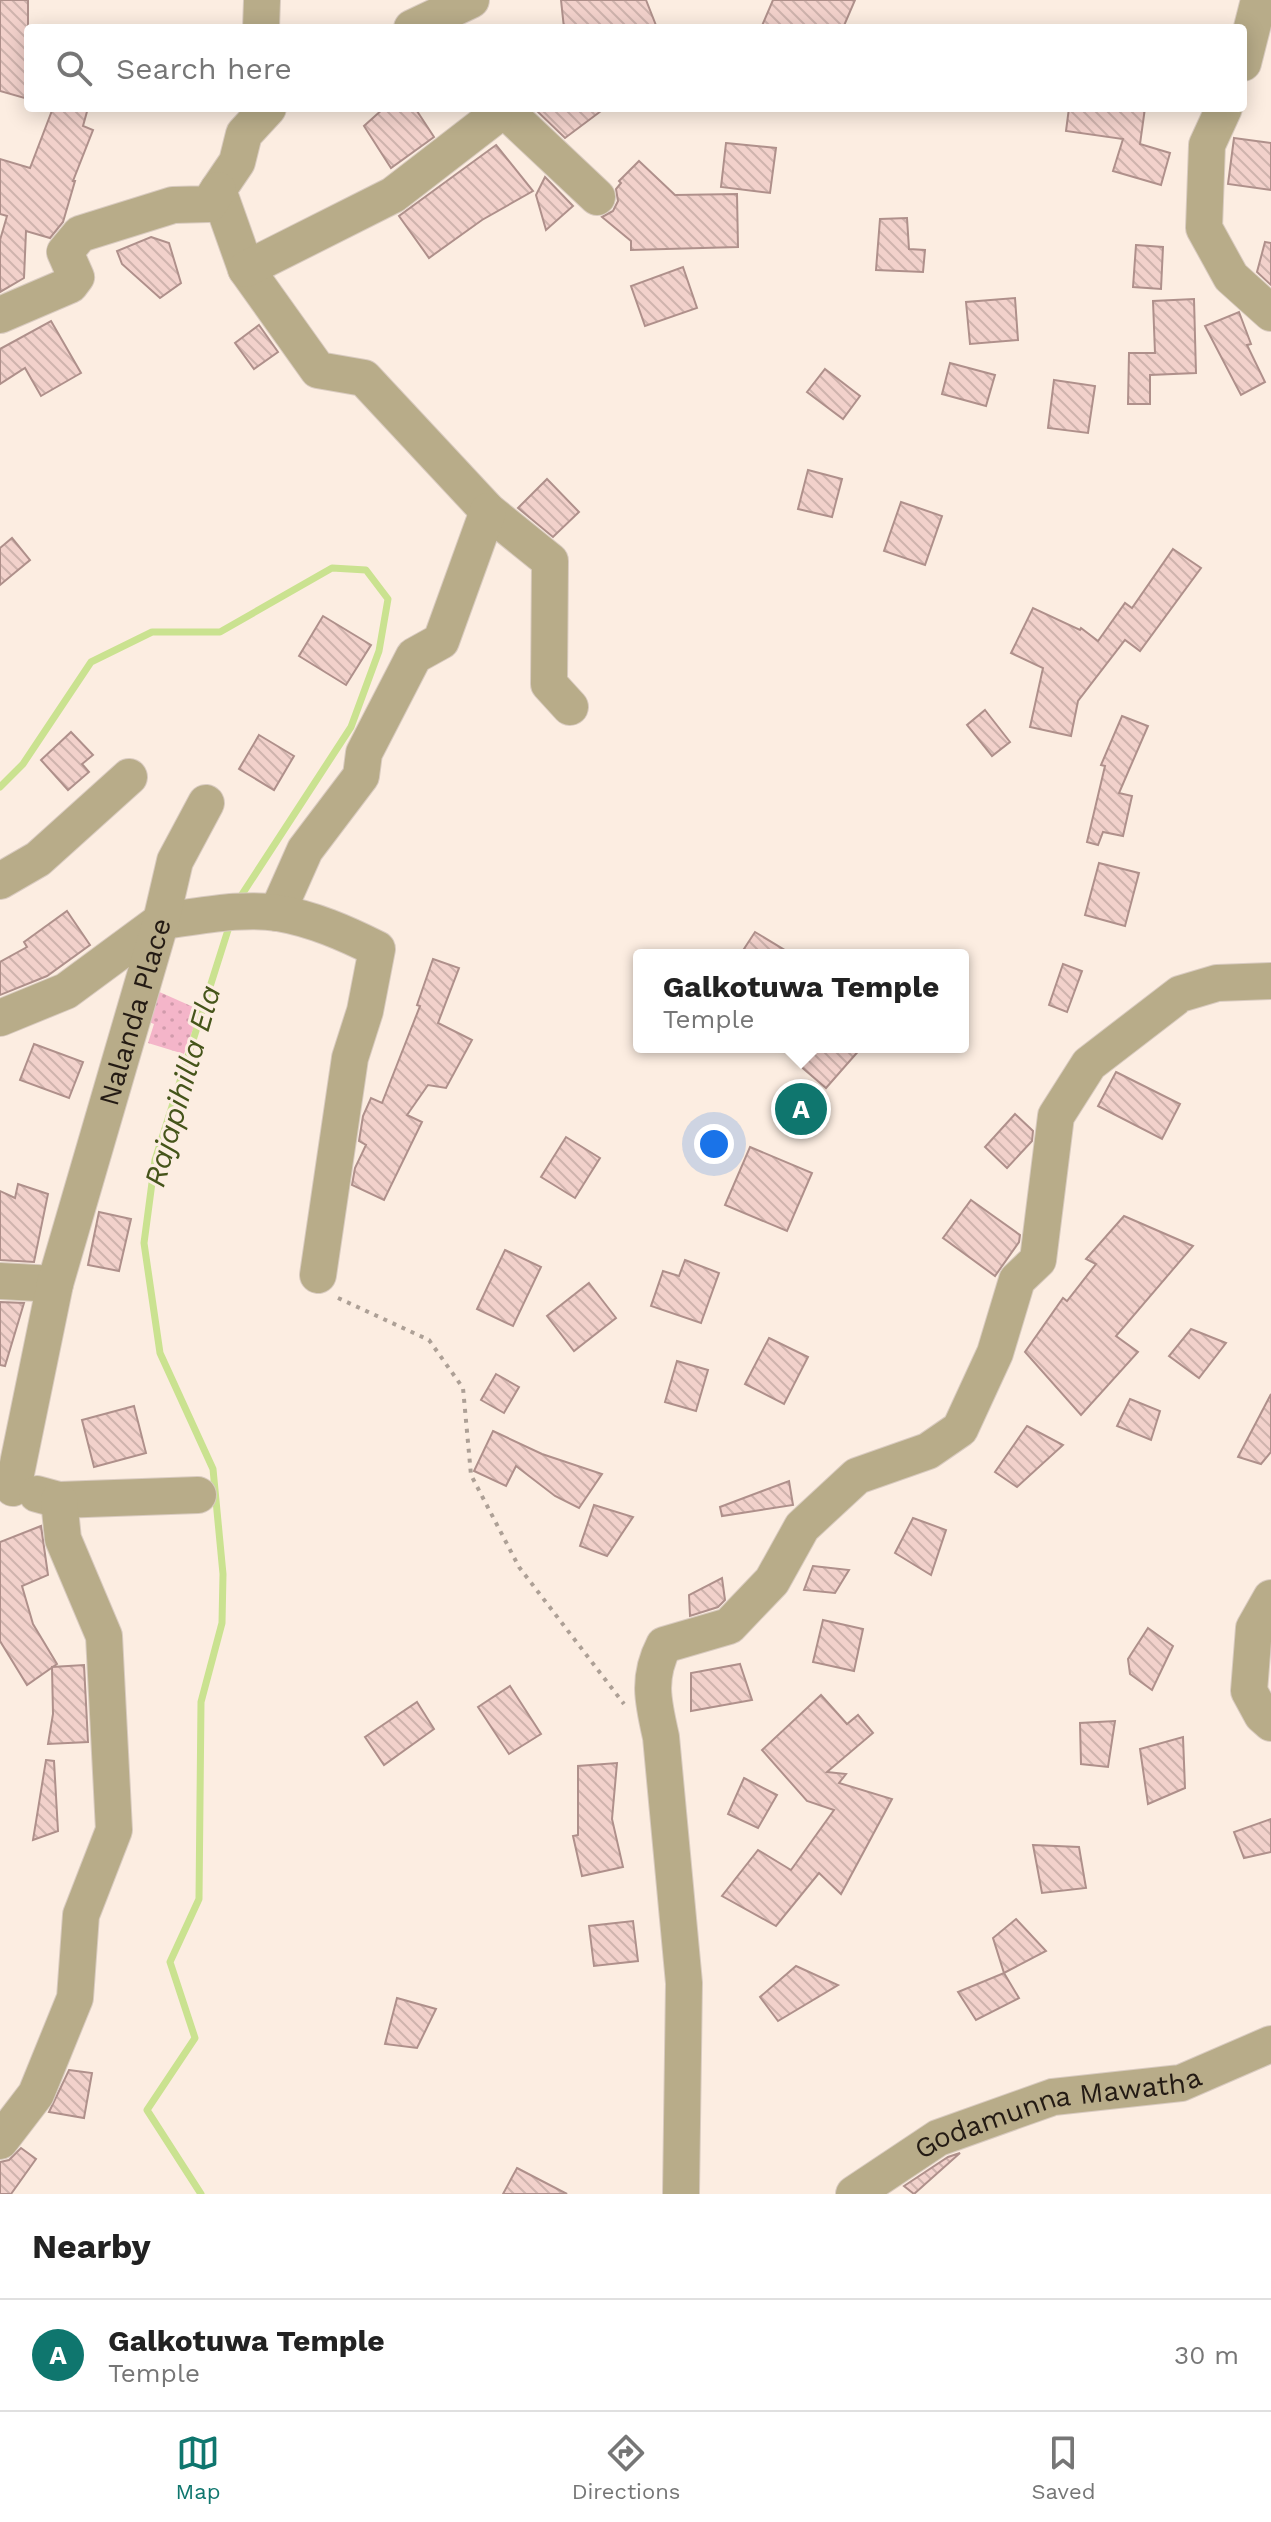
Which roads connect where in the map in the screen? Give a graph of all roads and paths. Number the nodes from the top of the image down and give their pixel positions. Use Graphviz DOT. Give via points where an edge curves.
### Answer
graph roads {
  1 [pos="262,0"];
  2 [pos="1259,0"];
  3 [pos="462,11"];
  4 [pos="261,24"];
  5 [pos="424,24"];
  6 [pos="1247,47"];
  7 [pos="264,112"];
  8 [pos="493,112"];
  9 [pos="506,112"];
  10 [pos="1222,112"];
  11 [pos="218,190"];
  12 [pos="597,197"];
  13 [pos="246,269"];
  14 [pos="1271,313"];
  15 [pos="0,315"];
  16 [pos="488,511"];
  17 [pos="570,707"];
  18 [pos="129,777"];
  19 [pos="206,803"];
  20 [pos="0,881"];
  21 [pos="277,913"];
  22 [pos="161,921"];
  23 [pos="1271,981"];
  24 [pos="0,1018"];
  25 [pos="318,1275"];
  26 [pos="0,1281"];
  27 [pos="55,1284"];
  28 [pos="7,1489"];
  29 [pos="198,1495"];
  30 [pos="59,1500"];
  31 [pos="1271,1598"];
  32 [pos="627,1708"];
  33 [pos="1271,1723"];
  34 [pos="1271,2044"];
  35 [pos="0,2141"];
  36 [pos="681,2194"];
  37 [pos="854,2194"];
  1 -- 4 [label="street"];
  2 -- 6 [label="street"];
  3 -- 5 [label="street"];
  7 -- 11 [label="street" via="244,134 237,162"];
  8 -- 13 [label="street" via="494,117 393,195"];
  9 -- 12 [label="street"];
  10 -- 14 [label="street" via="1207,145 1204,228 1231,277"];
  11 -- 13 [label="street"];
  11 -- 15 [label="street" via="209,204 173,205 80,234 65,252 76,277 70,285"];
  13 -- 16 [label="street" via="318,370 364,378"];
  16 -- 17 [label="street" via="550,561 549,684"];
  16 -- 21 [label="street" via="441,641 414,656 364,753 361,776 305,850"];
  18 -- 20 [label="street" via="38,859"];
  19 -- 22 [label="street" via="175,861"];
  21 -- 22 [label="street, Nalanda Place"];
  21 -- 25 [label="street, Nalanda Place" via="338,929 377,949 350,1058"];
  22 -- 24 [label="street" via="66,991"];
  22 -- 27 [label="street, Nalanda Place"];
  23 -- 36 [label="street" via="1217,983 1180,994 1089,1064 1056,1116 1038,1260 1017,1280 995,1353 960,1429 928,1451 857,1476 802,1527 772,1581 729,1626 664,1645 654,1664 653,1700 684,1983"];
  25 -- 32 [label="path" via="339,1299 429,1340 463,1388 471,1475 519,1567"];
  26 -- 27 [label="street"];
  27 -- 28 [label="street, Nalanda Place"];
  28 -- 30 [label="street"];
  29 -- 30 [label="street"];
  30 -- 35 [label="street" via="63,1539 104,1636 114,1830 81,1915 75,1998 36,2094"];
  31 -- 33 [label="street" via="1254,1628 1249,1691"];
  34 -- 37 [label="street, Godamunna Mawatha" via="1181,2083 1053,2097 952,2132"];
}
